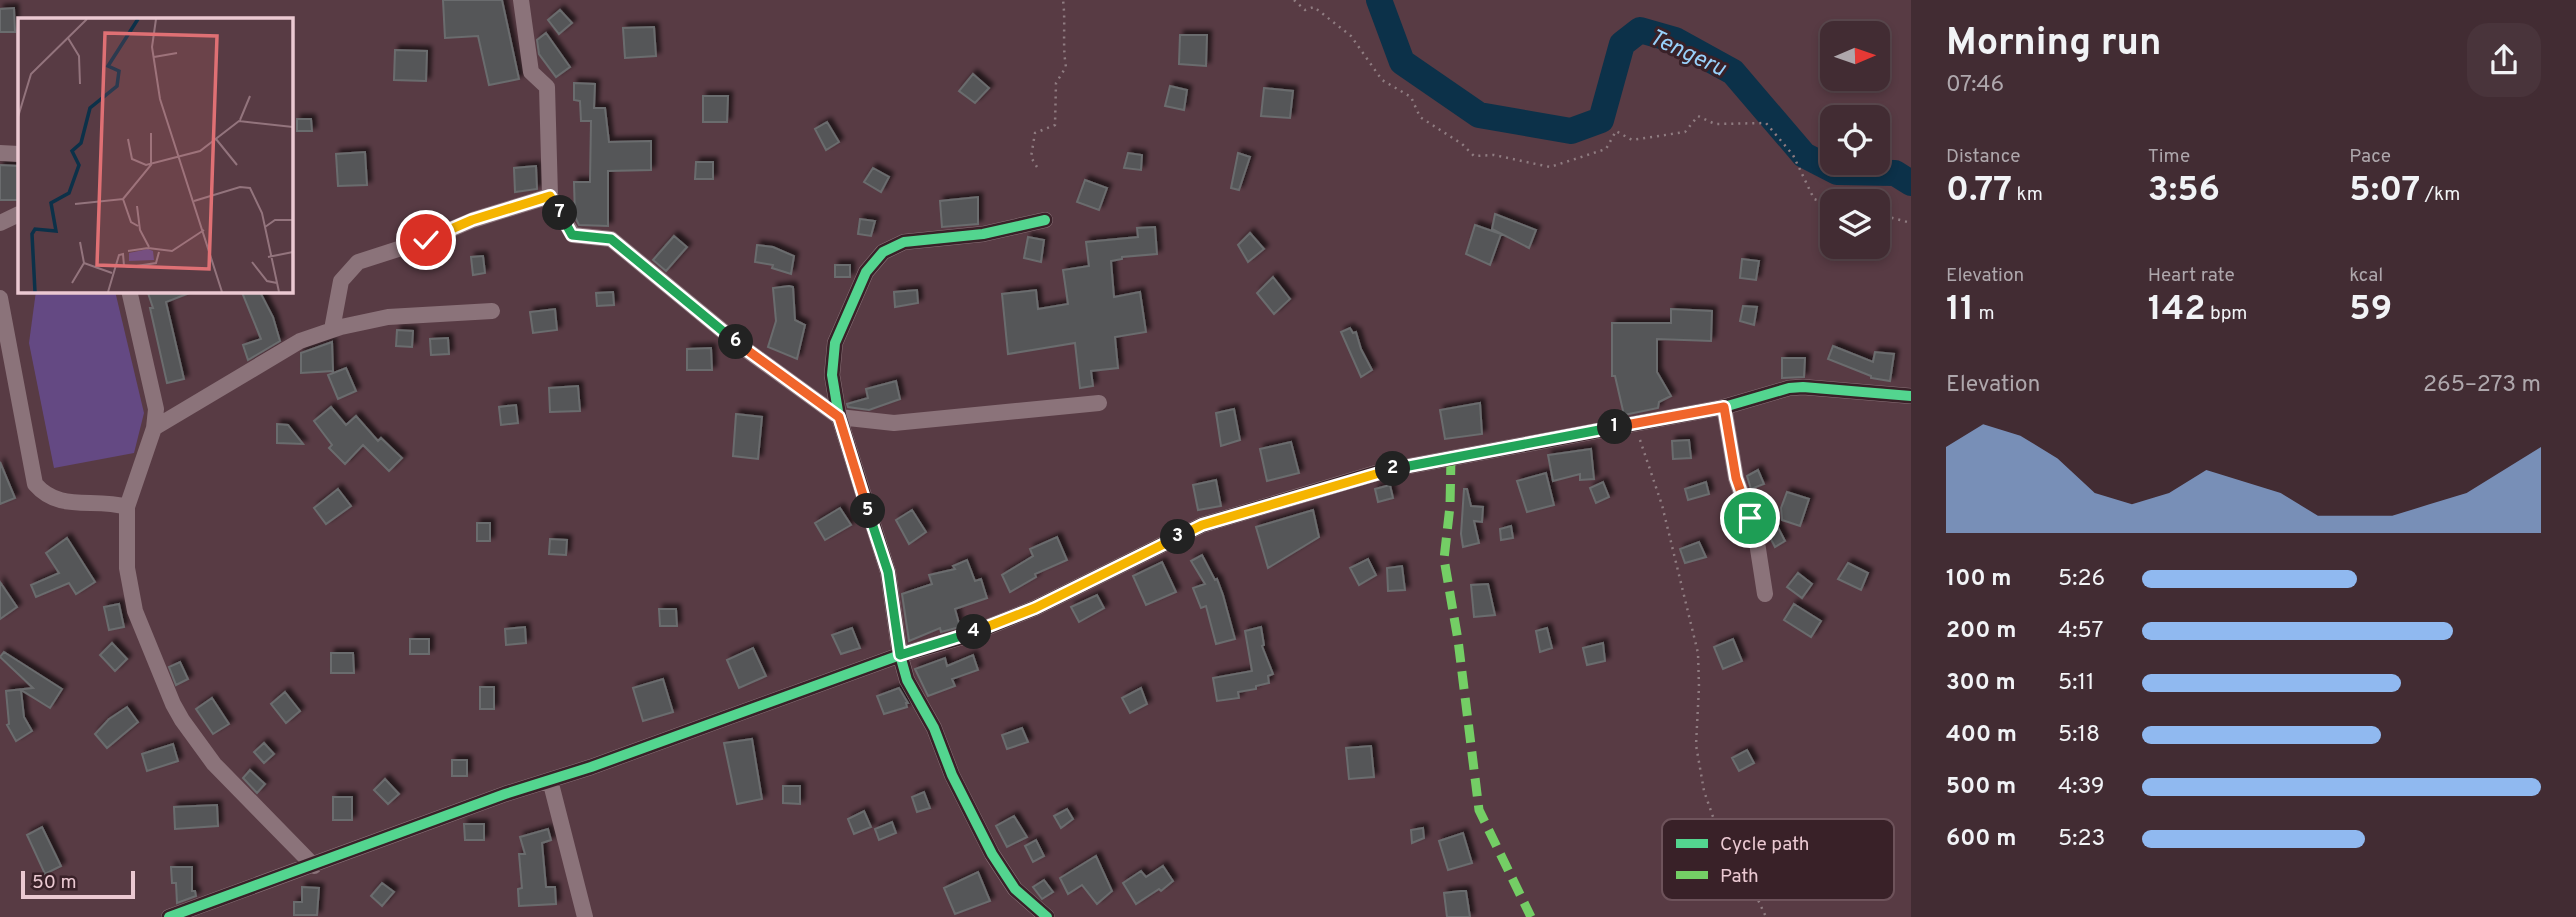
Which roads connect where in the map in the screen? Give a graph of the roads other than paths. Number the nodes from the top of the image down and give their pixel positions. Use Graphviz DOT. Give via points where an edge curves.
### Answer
graph roads {
  1 [pos="521,0"];
  2 [pos="0,153"];
  3 [pos="18,154"];
  4 [pos="550,196"];
  5 [pos="18,214"];
  6 [pos="1045,220"];
  7 [pos="0,223"];
  8 [pos="129,292"];
  9 [pos="0,298"];
  10 [pos="492,312"];
  11 [pos="333,324"];
  12 [pos="1911,396"];
  13 [pos="1099,403"];
  14 [pos="1724,407"];
  15 [pos="839,417"];
  16 [pos="154,428"];
  17 [pos="127,508"];
  18 [pos="1765,594"];
  19 [pos="900,655"];
  20 [pos="550,780"];
  21 [pos="314,866"];
  22 [pos="169,917"];
  23 [pos="585,917"];
  24 [pos="1048,917"];
  1 -- 4 [label="street" via="531,72 547,87"];
  2 -- 3 [label="street"];
  4 -- 11 [label="street" via="358,262 341,281"];
  4 -- 15 [label="street" via="572,235 611,239 741,346"];
  5 -- 7 [label="street"];
  6 -- 15 [label="street" via="983,234 904,242 883,252 866,272 833,349"];
  8 -- 16 [label="street" via="154,396"];
  9 -- 17 [label="street" via="34,484 45,496 62,502 108,502"];
  10 -- 16 [label="street" via="388,317 300,341"];
  12 -- 14 [label="street" via="1803,387"];
  13 -- 15 [label="street" via="894,424"];
  14 -- 18 [label="street" via="1736,478 1756,536"];
  14 -- 19 [label="street" via="1383,471 1202,525 1035,608"];
  15 -- 19 [label="street" via="888,572"];
  16 -- 17 [label="street"];
  17 -- 21 [label="street" via="127,568 135,611 173,705 214,764"];
  19 -- 20 [label="street"];
  19 -- 24 [label="street" via="907,680 992,854 1015,889"];
  20 -- 21 [label="street"];
  20 -- 23 [label="street"];
  21 -- 22 [label="street"];
}
